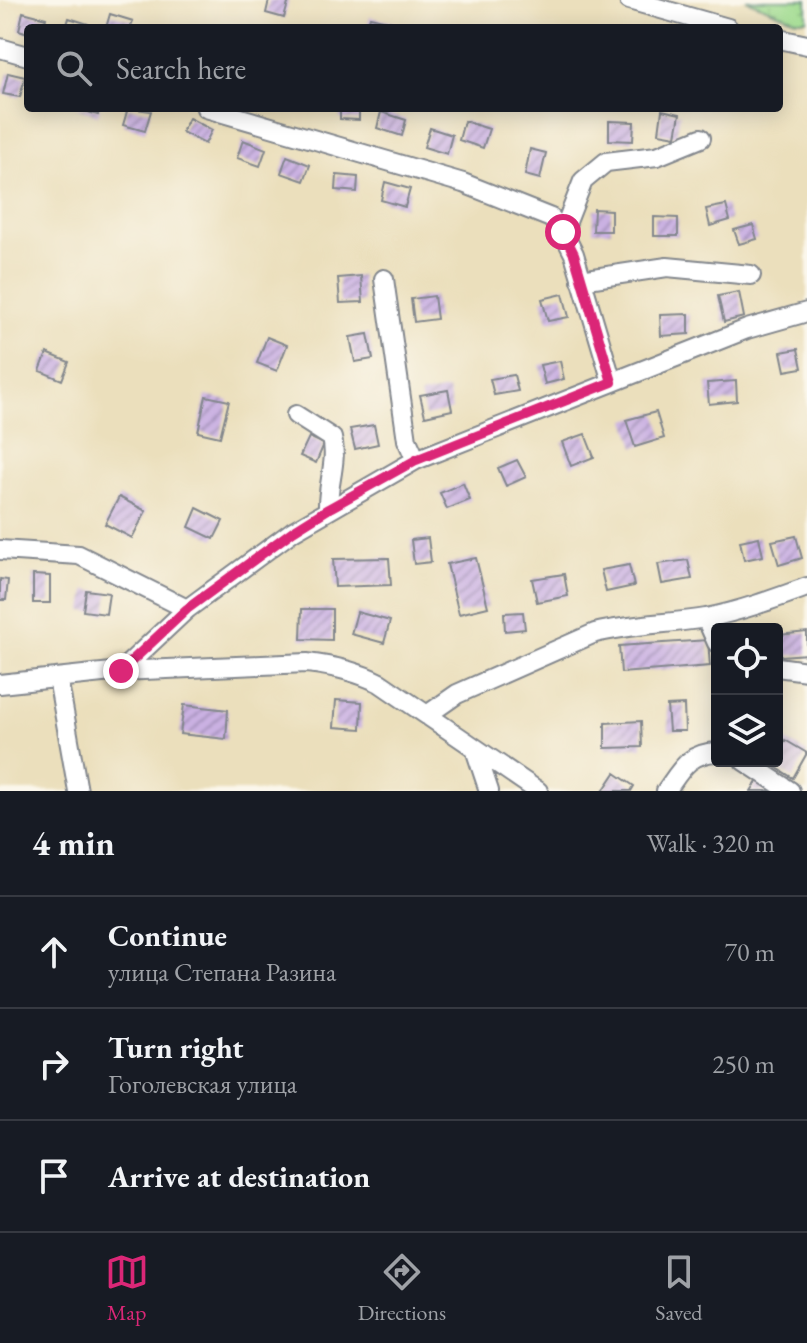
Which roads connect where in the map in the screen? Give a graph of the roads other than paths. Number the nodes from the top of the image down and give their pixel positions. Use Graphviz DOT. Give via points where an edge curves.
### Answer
graph roads {
  1 [pos="629,0"];
  2 [pos="714,24"];
  3 [pos="783,40"];
  4 [pos="807,45"];
  5 [pos="0,48"];
  6 [pos="24,55"];
  7 [pos="220,112"];
  8 [pos="701,138"];
  9 [pos="563,232"];
  10 [pos="751,275"];
  11 [pos="384,279"];
  12 [pos="581,280"];
  13 [pos="807,312"];
  14 [pos="612,382"];
  15 [pos="296,415"];
  16 [pos="416,460"];
  17 [pos="328,509"];
  18 [pos="0,550"];
  19 [pos="807,587"];
  20 [pos="187,609"];
  21 [pos="706,618"];
  22 [pos="711,629"];
  23 [pos="783,668"];
  24 [pos="121,671"];
  25 [pos="807,671"];
  26 [pos="58,678"];
  27 [pos="0,684"];
  28 [pos="427,715"];
  29 [pos="475,749"];
  30 [pos="711,753"];
  31 [pos="753,767"];
  32 [pos="78,791"];
  33 [pos="489,791"];
  34 [pos="538,791"];
  35 [pos="666,791"];
  36 [pos="790,791"];
  1 -- 2 [label="street"];
  3 -- 4 [label="street"];
  5 -- 6 [label="street"];
  7 -- 9 [label="street" via="463,183 551,218"];
  8 -- 9 [label="street" via="657,156 606,162 583,181"];
  9 -- 12 [label="street"];
  10 -- 12 [label="street" via="667,267"];
  11 -- 16 [label="street" via="407,440"];
  12 -- 14 [label="street"];
  13 -- 14 [label="street" via="747,329"];
  14 -- 16 [label="street"];
  15 -- 17 [label="street" via="332,438"];
  16 -- 17 [label="street"];
  17 -- 20 [label="street"];
  18 -- 20 [label="street" via="79,555"];
  19 -- 21 [label="street"];
  20 -- 24 [label="street"];
  21 -- 22 [label="street"];
  21 -- 28 [label="street" via="595,633 457,694"];
  23 -- 25 [label="street"];
  24 -- 26 [label="street"];
  24 -- 28 [label="street" via="337,666 380,683"];
  26 -- 27 [label="street"];
  26 -- 32 [label="street"];
  28 -- 29 [label="street"];
  29 -- 33 [label="street"];
  29 -- 34 [label="street"];
  30 -- 35 [label="street" via="696,755 684,765"];
  31 -- 36 [label="street"];
}
